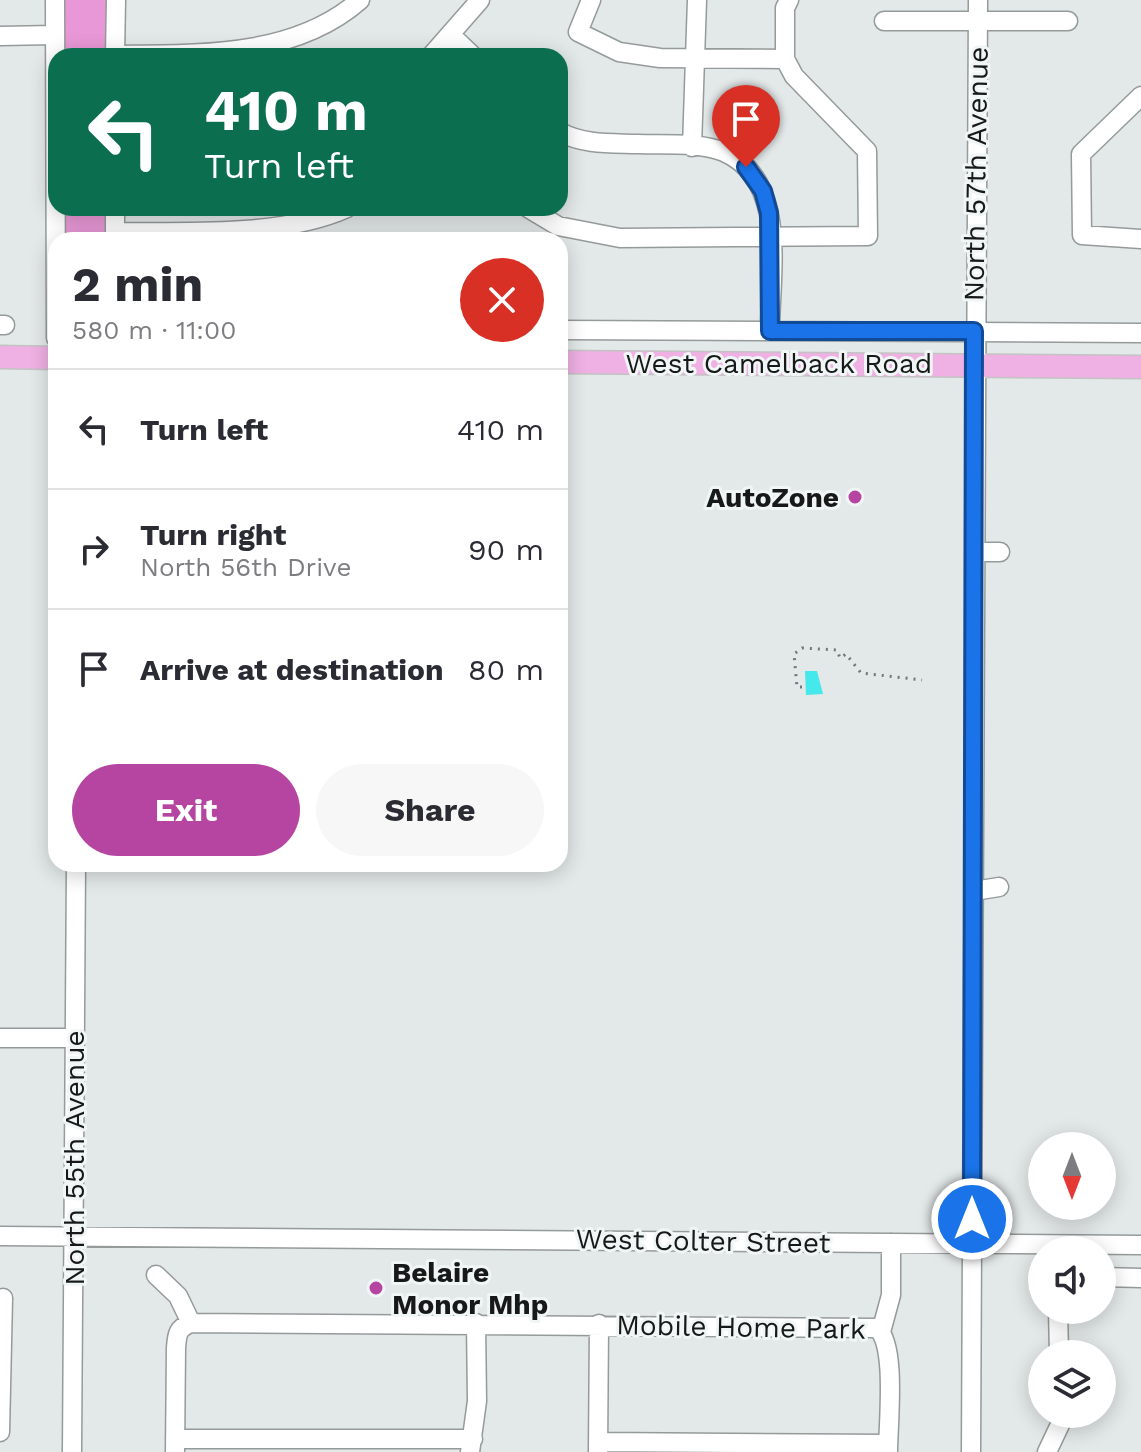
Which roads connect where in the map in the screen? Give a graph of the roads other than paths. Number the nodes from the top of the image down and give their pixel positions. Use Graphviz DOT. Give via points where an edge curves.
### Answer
graph roads {
  1 [pos="55,0"];
  2 [pos="116,0"];
  3 [pos="360,0"];
  4 [pos="480,0"];
  5 [pos="591,0"];
  6 [pos="697,0"];
  7 [pos="789,0"];
  8 [pos="978,0"];
  9 [pos="977,20"];
  10 [pos="884,21"];
  11 [pos="1068,21"];
  12 [pos="55,35"];
  13 [pos="0,36"];
  14 [pos="452,36"];
  15 [pos="55,48"];
  16 [pos="115,48"];
  17 [pos="245,48"];
  18 [pos="439,48"];
  19 [pos="465,48"];
  20 [pos="693,57"];
  21 [pos="785,59"];
  22 [pos="1141,96"];
  23 [pos="568,135"];
  24 [pos="692,147"];
  25 [pos="313,216"];
  26 [pos="541,216"];
  27 [pos="211,232"];
  28 [pos="770,237"];
  29 [pos="1141,239"];
  30 [pos="568,330"];
  31 [pos="770,331"];
  32 [pos="974,331"];
  33 [pos="1141,333"];
  34 [pos="0,357"];
  35 [pos="48,358"];
  36 [pos="568,362"];
  37 [pos="975,365"];
  38 [pos="1141,367"];
  39 [pos="976,552"];
  40 [pos="1000,552"];
  41 [pos="76,872"];
  42 [pos="999,887"];
  43 [pos="974,891"];
  44 [pos="0,1038"];
  45 [pos="75,1038"];
  46 [pos="0,1236"];
  47 [pos="73,1236"];
  48 [pos="891,1243"];
  49 [pos="972,1244"];
  50 [pos="1141,1245"];
  51 [pos="156,1275"];
  52 [pos="1116,1277"];
  53 [pos="1141,1278"];
  54 [pos="3,1298"];
  55 [pos="191,1323"];
  56 [pos="476,1323"];
  57 [pos="599,1324"];
  58 [pos="881,1332"];
  59 [pos="1058,1428"];
  60 [pos="0,1432"];
  61 [pos="472,1445"];
  62 [pos="175,1446"];
  63 [pos="599,1447"];
  64 [pos="888,1448"];
  65 [pos="72,1452"];
  66 [pos="971,1452"];
  67 [pos="1047,1452"];
  1 -- 12 [label="street"];
  2 -- 16 [label="street"];
  3 -- 17 [label="street" via="283,43"];
  4 -- 14 [label="street"];
  5 -- 20 [label="street" via="578,32 619,52"];
  6 -- 20 [label="street"];
  7 -- 21 [label="street"];
  8 -- 9 [label="street, North 57th Avenue"];
  9 -- 10 [label="street"];
  9 -- 11 [label="street"];
  9 -- 32 [label="street, North 57th Avenue"];
  12 -- 13 [label="street"];
  12 -- 15 [label="street"];
  14 -- 18 [label="street"];
  14 -- 19 [label="street"];
  20 -- 21 [label="street"];
  20 -- 24 [label="street"];
  21 -- 28 [label="street" via="794,76 867,151 868,236"];
  22 -- 29 [label="street" via="1081,154 1082,235"];
  23 -- 24 [label="street" via="588,142"];
  24 -- 28 [label="street" via="723,152 746,167 763,191"];
  25 -- 27 [label="street"];
  26 -- 28 [label="street" via="558,226 620,238"];
  28 -- 31 [label="street"];
  30 -- 31 [label="street, West Camelback Road"];
  31 -- 32 [label="street, West Camelback Road"];
  32 -- 33 [label="street, West Camelback Road"];
  32 -- 37 [label="street, North 57th Avenue"];
  34 -- 35 [label="main road"];
  36 -- 37 [label="main road, West Camelback Road"];
  37 -- 38 [label="main road, West Camelback Road"];
  37 -- 39 [label="street, North 57th Avenue"];
  39 -- 40 [label="street"];
  39 -- 43 [label="street, North 57th Avenue"];
  41 -- 45 [label="street, North 55th Avenue"];
  42 -- 43 [label="street"];
  43 -- 49 [label="street, North 57th Avenue"];
  44 -- 45 [label="street"];
  45 -- 47 [label="street, North 55th Avenue"];
  46 -- 47 [label="street, West Colter Street"];
  47 -- 48 [label="street, West Colter Street"];
  47 -- 65 [label="street, North 55th Avenue"];
  48 -- 49 [label="street, West Colter Street"];
  48 -- 58 [label="street, Mobile Home Park" via="891,1295"];
  49 -- 50 [label="street, West Colter Street"];
  49 -- 66 [label="street, North 57th Avenue"];
  51 -- 55 [label="street" via="178,1296"];
  52 -- 53 [label="street"];
  54 -- 60 [label="street"];
  55 -- 56 [label="street, Mobile Home Park"];
  55 -- 62 [label="street" via="177,1334"];
  56 -- 57 [label="street, Mobile Home Park"];
  56 -- 61 [label="street"];
  57 -- 58 [label="street, Mobile Home Park" via="869,1326"];
  57 -- 63 [label="street, Mobile Home Park"];
  58 -- 64 [label="street, Mobile Home Park" via="889,1358"];
  59 -- 67 [label="street"];
  61 -- 62 [label="street"];
  63 -- 64 [label="street, Mobile Home Park"];
}
